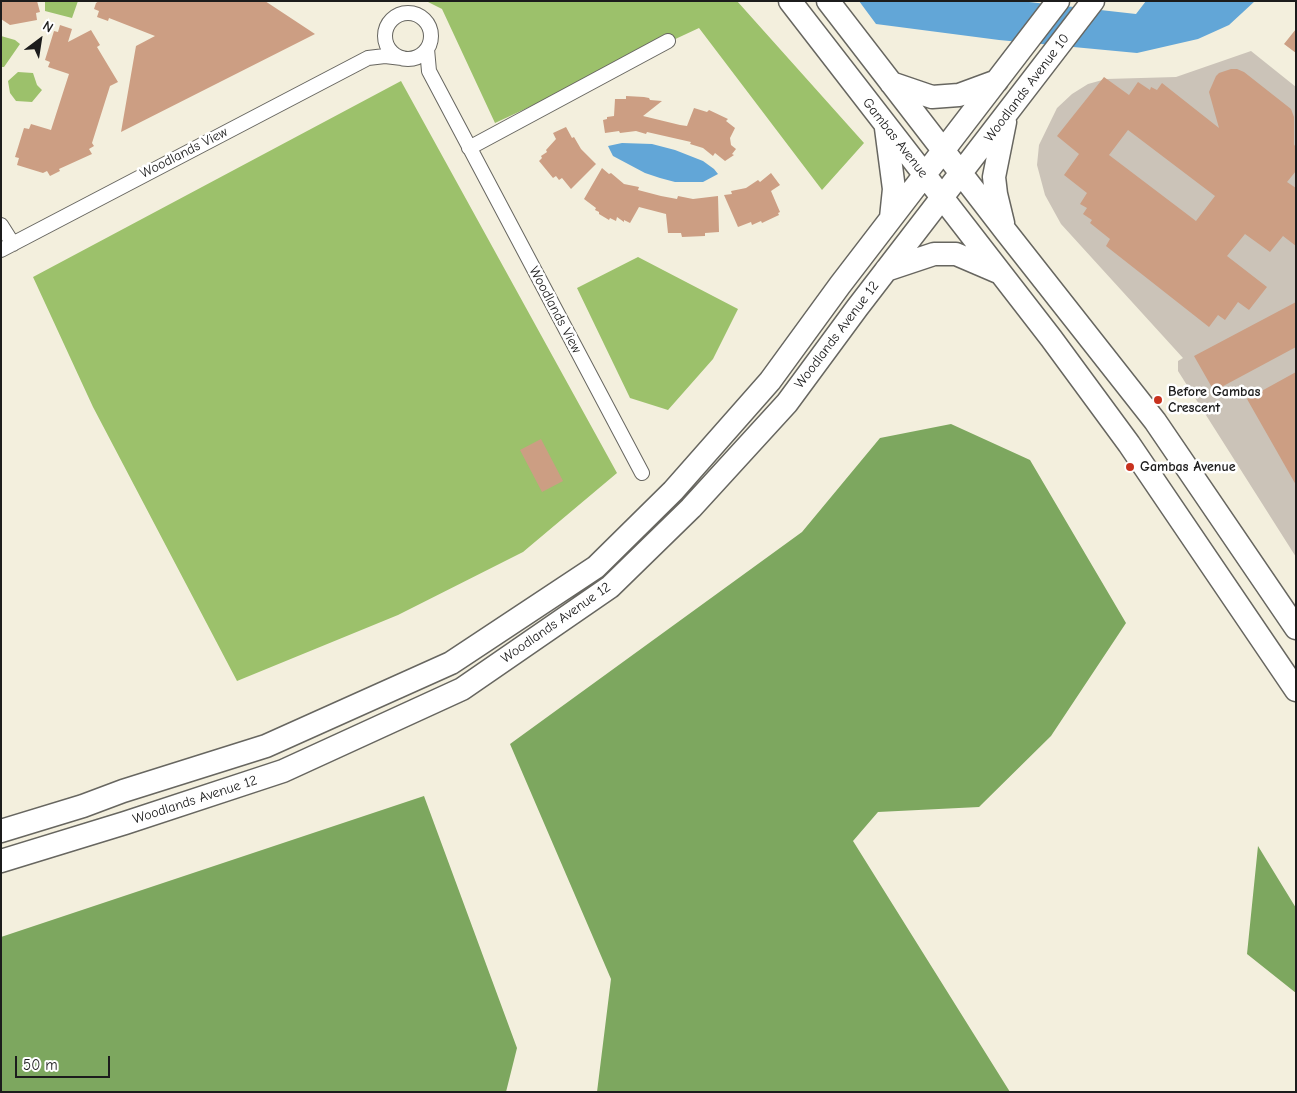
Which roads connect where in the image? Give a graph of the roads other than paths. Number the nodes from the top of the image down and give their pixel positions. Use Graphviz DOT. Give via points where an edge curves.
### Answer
graph roads {
  1 [pos="790,1"];
  2 [pos="828,1"];
  3 [pos="1058,1"];
  4 [pos="1093,1"];
  5 [pos="385,34"];
  6 [pos="668,41"];
  7 [pos="427,49"];
  8 [pos="368,58"];
  9 [pos="407,58"];
  10 [pos="429,71"];
  11 [pos="997,81"];
  12 [pos="891,83"];
  13 [pos="1006,116"];
  14 [pos="886,125"];
  15 [pos="469,148"];
  16 [pos="944,152"];
  17 [pos="961,174"];
  18 [pos="925,176"];
  19 [pos="942,198"];
  20 [pos="891,218"];
  21 [pos="1,225"];
  22 [pos="1004,231"];
  23 [pos="7,247"];
  24 [pos="886,270"];
  25 [pos="1001,274"];
  26 [pos="642,473"];
  27 [pos="1294,624"];
  28 [pos="1296,690"];
  29 [pos="83,806"];
  30 [pos="118,825"];
  31 [pos="1,831"];
  32 [pos="1,861"];
  1 -- 14 [label="main road, Gambas Avenue"];
  2 -- 12 [label="main road"];
  3 -- 11 [label="main road, Woodlands Avenue 10"];
  4 -- 13 [label="main road, Woodlands Avenue 10"];
  5 -- 7 [label="street, Woodlands View" via="392,20 413,14 429,26 431,40"];
  5 -- 8 [label="street, Woodlands View"];
  5 -- 9 [label="street, Woodlands View" via="388,48 394,54"];
  6 -- 15 [label="street"];
  7 -- 9 [label="street" via="420,56"];
  7 -- 10 [label="street, Woodlands View"];
  8 -- 9 [label="street, Woodlands View"];
  8 -- 23 [label="street, Woodlands View"];
  9 -- 10 [label="street, Woodlands View"];
  10 -- 15 [label="street, Woodlands View"];
  11 -- 12 [label="main road" via="959,94 932,97"];
  11 -- 16 [label="main road, Woodlands Avenue 10"];
  12 -- 16 [label="main road"];
  13 -- 17 [label="main road, Woodlands Avenue 10"];
  13 -- 22 [label="main road" via="994,177"];
  14 -- 18 [label="main road, Gambas Avenue"];
  14 -- 20 [label="main road" via="894,189"];
  15 -- 26 [label="street, Woodlands View"];
  16 -- 17 [label="main road"];
  16 -- 18 [label="main road, Woodlands Avenue 12"];
  17 -- 19 [label="main road, Woodlands Avenue 12"];
  17 -- 22 [label="main road"];
  18 -- 19 [label="main road, Gambas Avenue"];
  18 -- 20 [label="main road, Woodlands Avenue 12"];
  19 -- 24 [label="main road, Woodlands Avenue 12"];
  19 -- 25 [label="main road, Gambas Avenue"];
  20 -- 29 [label="main road, Woodlands Avenue 12" via="770,382 673,491 596,567 451,663 266,746"];
  21 -- 23 [label="street"];
  22 -- 27 [label="main road" via="1155,421"];
  24 -- 25 [label="main road" via="934,254 956,254"];
  24 -- 30 [label="main road, Woodlands Avenue 12" via="786,403 691,508 610,587 462,689 283,771"];
  25 -- 28 [label="main road, Gambas Avenue" via="1129,444"];
  29 -- 30 [label="main road"];
  29 -- 31 [label="main road, Woodlands Avenue 12"];
  30 -- 32 [label="main road, Woodlands Avenue 12"];
}
